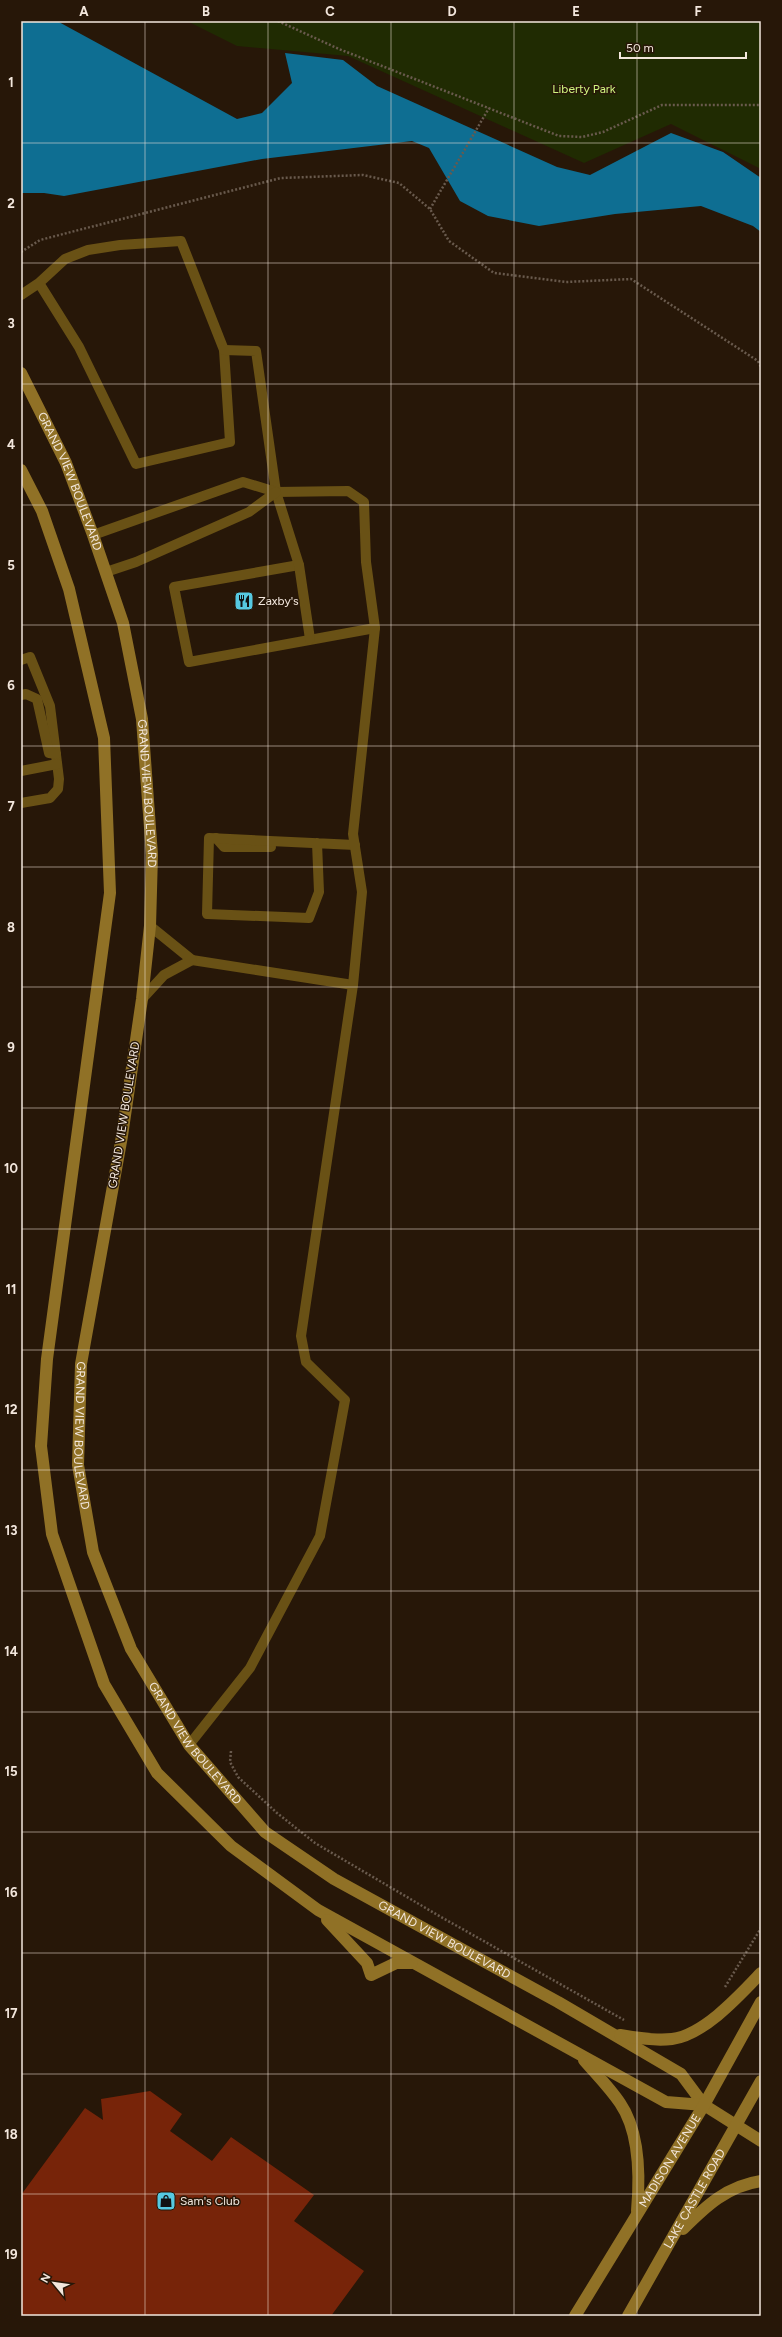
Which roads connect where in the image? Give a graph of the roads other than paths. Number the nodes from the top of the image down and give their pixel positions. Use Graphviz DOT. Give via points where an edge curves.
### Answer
graph roads {
  1 [pos="39,283"];
  2 [pos="21,295"];
  3 [pos="224,350"];
  4 [pos="21,373"];
  5 [pos="21,470"];
  6 [pos="276,492"];
  7 [pos="93,535"];
  8 [pos="299,565"];
  9 [pos="106,572"];
  10 [pos="375,628"];
  11 [pos="310,639"];
  12 [pos="21,660"];
  13 [pos="21,694"];
  14 [pos="56,759"];
  15 [pos="21,771"];
  16 [pos="21,803"];
  17 [pos="318,843"];
  18 [pos="354,844"];
  19 [pos="150,926"];
  20 [pos="192,960"];
  21 [pos="353,985"];
  22 [pos="142,999"];
  23 [pos="189,1745"];
  24 [pos="318,1910"];
  25 [pos="412,1963"];
  26 [pos="761,1973"];
  27 [pos="761,2002"];
  28 [pos="611,2033"];
  29 [pos="580,2055"];
  30 [pos="761,2081"];
  31 [pos="704,2105"];
  32 [pos="736,2126"];
  33 [pos="761,2141"];
  34 [pos="761,2181"];
  35 [pos="637,2214"];
  36 [pos="672,2239"];
  37 [pos="575,2316"];
  38 [pos="628,2316"];
  1 -- 2 [label="lane"];
  1 -- 3 [label="lane" via="65,259 88,250 181,241"];
  1 -- 3 [label="lane" via="79,347 136,464 230,442"];
  3 -- 6 [label="lane" via="256,351"];
  4 -- 7 [label="main road, GRAND VIEW BOULEVARD" via="66,463"];
  5 -- 24 [label="main road, GRAND VIEW BOULEVARD" via="42,511 67,582 104,738 110,893 48,1359 41,1446 52,1534 104,1684 157,1773 232,1846"];
  6 -- 7 [label="lane" via="243,482"];
  6 -- 8 [label="lane"];
  6 -- 9 [label="lane" via="249,512 136,562"];
  6 -- 10 [label="lane" via="348,491 364,502 366,562"];
  7 -- 9 [label="main road, GRAND VIEW BOULEVARD"];
  8 -- 11 [label="lane"];
  8 -- 11 [label="lane" via="174,587 189,662"];
  9 -- 19 [label="main road, GRAND VIEW BOULEVARD" via="123,623 142,719 152,855"];
  10 -- 11 [label="lane"];
  10 -- 18 [label="lane"];
  12 -- 14 [label="lane" via="30,657 50,706"];
  13 -- 14 [label="lane" via="37,699 49,753"];
  14 -- 15 [label="lane"];
  14 -- 16 [label="lane" via="58,789 50,798"];
  17 -- 17 [label="lane" via="210,838 207,914 309,918 318,892"];
  17 -- 18 [label="lane"];
  18 -- 21 [label="lane" via="362,892"];
  19 -- 20 [label="lane"];
  19 -- 22 [label="main road, GRAND VIEW BOULEVARD"];
  20 -- 21 [label="lane"];
  20 -- 22 [label="lane" via="164,975"];
  21 -- 23 [label="lane" via="301,1336 306,1362 345,1400 320,1536 250,1668"];
  22 -- 23 [label="main road, GRAND VIEW BOULEVARD" via="122,1136 81,1364 78,1465 94,1552 131,1649"];
  23 -- 28 [label="main road, GRAND VIEW BOULEVARD" via="265,1832 334,1879"];
  24 -- 25 [label="main road, GRAND VIEW BOULEVARD"];
  24 -- 25 [label="main road" via="367,1963 371,1975 396,1963"];
  25 -- 29 [label="main road, GRAND VIEW BOULEVARD"];
  26 -- 28 [label="main road" via="733,2002 697,2029 679,2037 650,2039"];
  27 -- 31 [label="main road, MADISON AVENUE"];
  28 -- 31 [label="main road, GRAND VIEW BOULEVARD" via="682,2074"];
  29 -- 31 [label="main road, GRAND VIEW BOULEVARD" via="666,2102"];
  29 -- 35 [label="main road" via="621,2104 634,2135 639,2168"];
  30 -- 32 [label="main road, LAKE CASTLE ROAD"];
  31 -- 32 [label="main road, GRAND VIEW BOULEVARD"];
  31 -- 35 [label="main road, MADISON AVENUE"];
  32 -- 33 [label="main road, GRAND VIEW BOULEVARD"];
  32 -- 36 [label="main road, LAKE CASTLE ROAD"];
  34 -- 36 [label="main road" via="734,2188 711,2201"];
  35 -- 37 [label="main road, MADISON AVENUE"];
  36 -- 38 [label="main road, LAKE CASTLE ROAD"];
}
